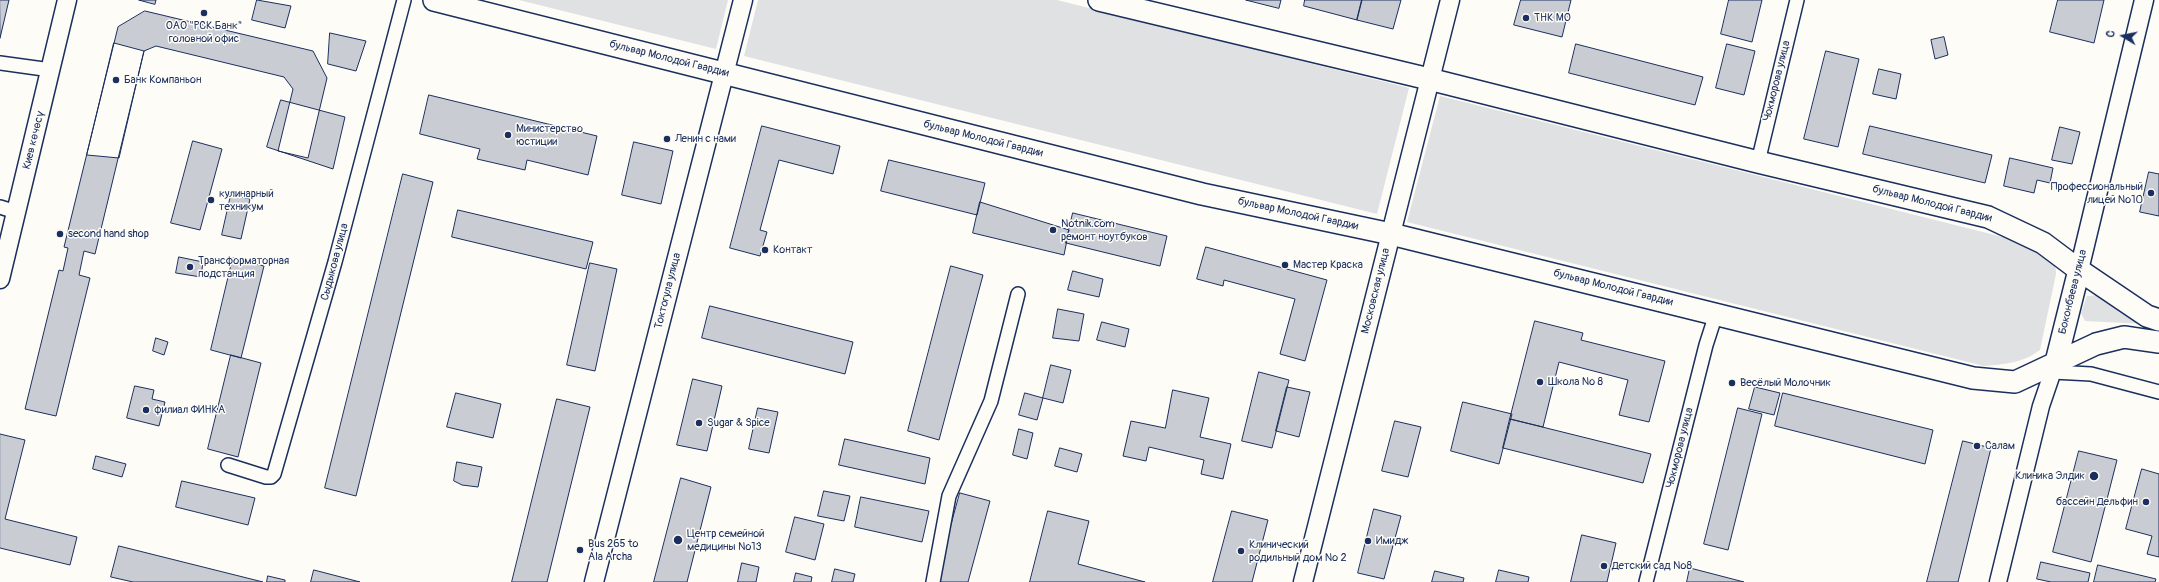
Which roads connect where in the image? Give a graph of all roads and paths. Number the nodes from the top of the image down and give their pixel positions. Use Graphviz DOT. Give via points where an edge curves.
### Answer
graph roads {
  1 [pos="67,0"];
  2 [pos="404,0"];
  3 [pos="434,0"];
  4 [pos="743,0"];
  5 [pos="1099,0"];
  6 [pos="1450,0"];
  7 [pos="1797,0"];
  8 [pos="2144,0"];
  9 [pos="0,63"];
  10 [pos="51,70"];
  11 [pos="724,73"];
  12 [pos="1429,79"];
  13 [pos="1758,162"];
  14 [pos="8,210"];
  15 [pos="1391,234"];
  16 [pos="2079,270"];
  17 [pos="0,279"];
  18 [pos="1018,294"];
  19 [pos="1716,314"];
  20 [pos="2159,320"];
  21 [pos="2159,342"];
  22 [pos="2054,367"];
  23 [pos="2159,392"];
  24 [pos="228,465"];
  25 [pos="594,582"];
  26 [pos="933,582"];
  27 [pos="1303,582"];
  28 [pos="1646,582"];
  29 [pos="1998,582"];
  1 -- 10 [label="main road, Киев көчөсү"];
  2 -- 24 [label="street, Сыдыкова улица" via="335,262 274,474 266,477"];
  3 -- 11 [label="main road, бульвар Молодой Гвардии"];
  4 -- 11 [label="main road, Токтогула улица"];
  5 -- 12 [label="main road, бульвар Молодой Гвардии"];
  6 -- 12 [label="main road, Московская улица"];
  7 -- 13 [label="street, Чокморова улица"];
  8 -- 16 [label="main road, Боконбаева улица"];
  9 -- 10 [label="street"];
  10 -- 14 [label="main road, Киев көчөсү"];
  11 -- 15 [label="main road, бульвар Молодой Гвардии" via="1202,194"];
  11 -- 25 [label="main road, Токтогула улица"];
  12 -- 13 [label="main road, бульвар Молодой Гвардии"];
  12 -- 15 [label="main road, Московская улица"];
  13 -- 16 [label="main road, бульвар Молодой Гвардии" via="1988,217 2043,242"];
  14 -- 17 [label="main road, Киев көчөсү"];
  15 -- 19 [label="main road, бульвар Молодой Гвардии"];
  15 -- 27 [label="main road, Московская улица"];
  16 -- 20 [label="main road, бульвар Молодой Гвардии" via="2147,316"];
  16 -- 22 [label="main road, Боконбаева улица"];
  18 -- 26 [label="street" via="990,401 949,496"];
  19 -- 22 [label="main road, бульвар Молодой Гвардии" via="1973,378 2015,382"];
  19 -- 28 [label="street, Чокморова улица"];
  21 -- 22 [label="main road, бульвар Молодой Гвардии" via="2124,337 2096,344"];
  22 -- 23 [label="street"];
  22 -- 29 [label="street, Боконбаева улица" via="2041,406"];
}
